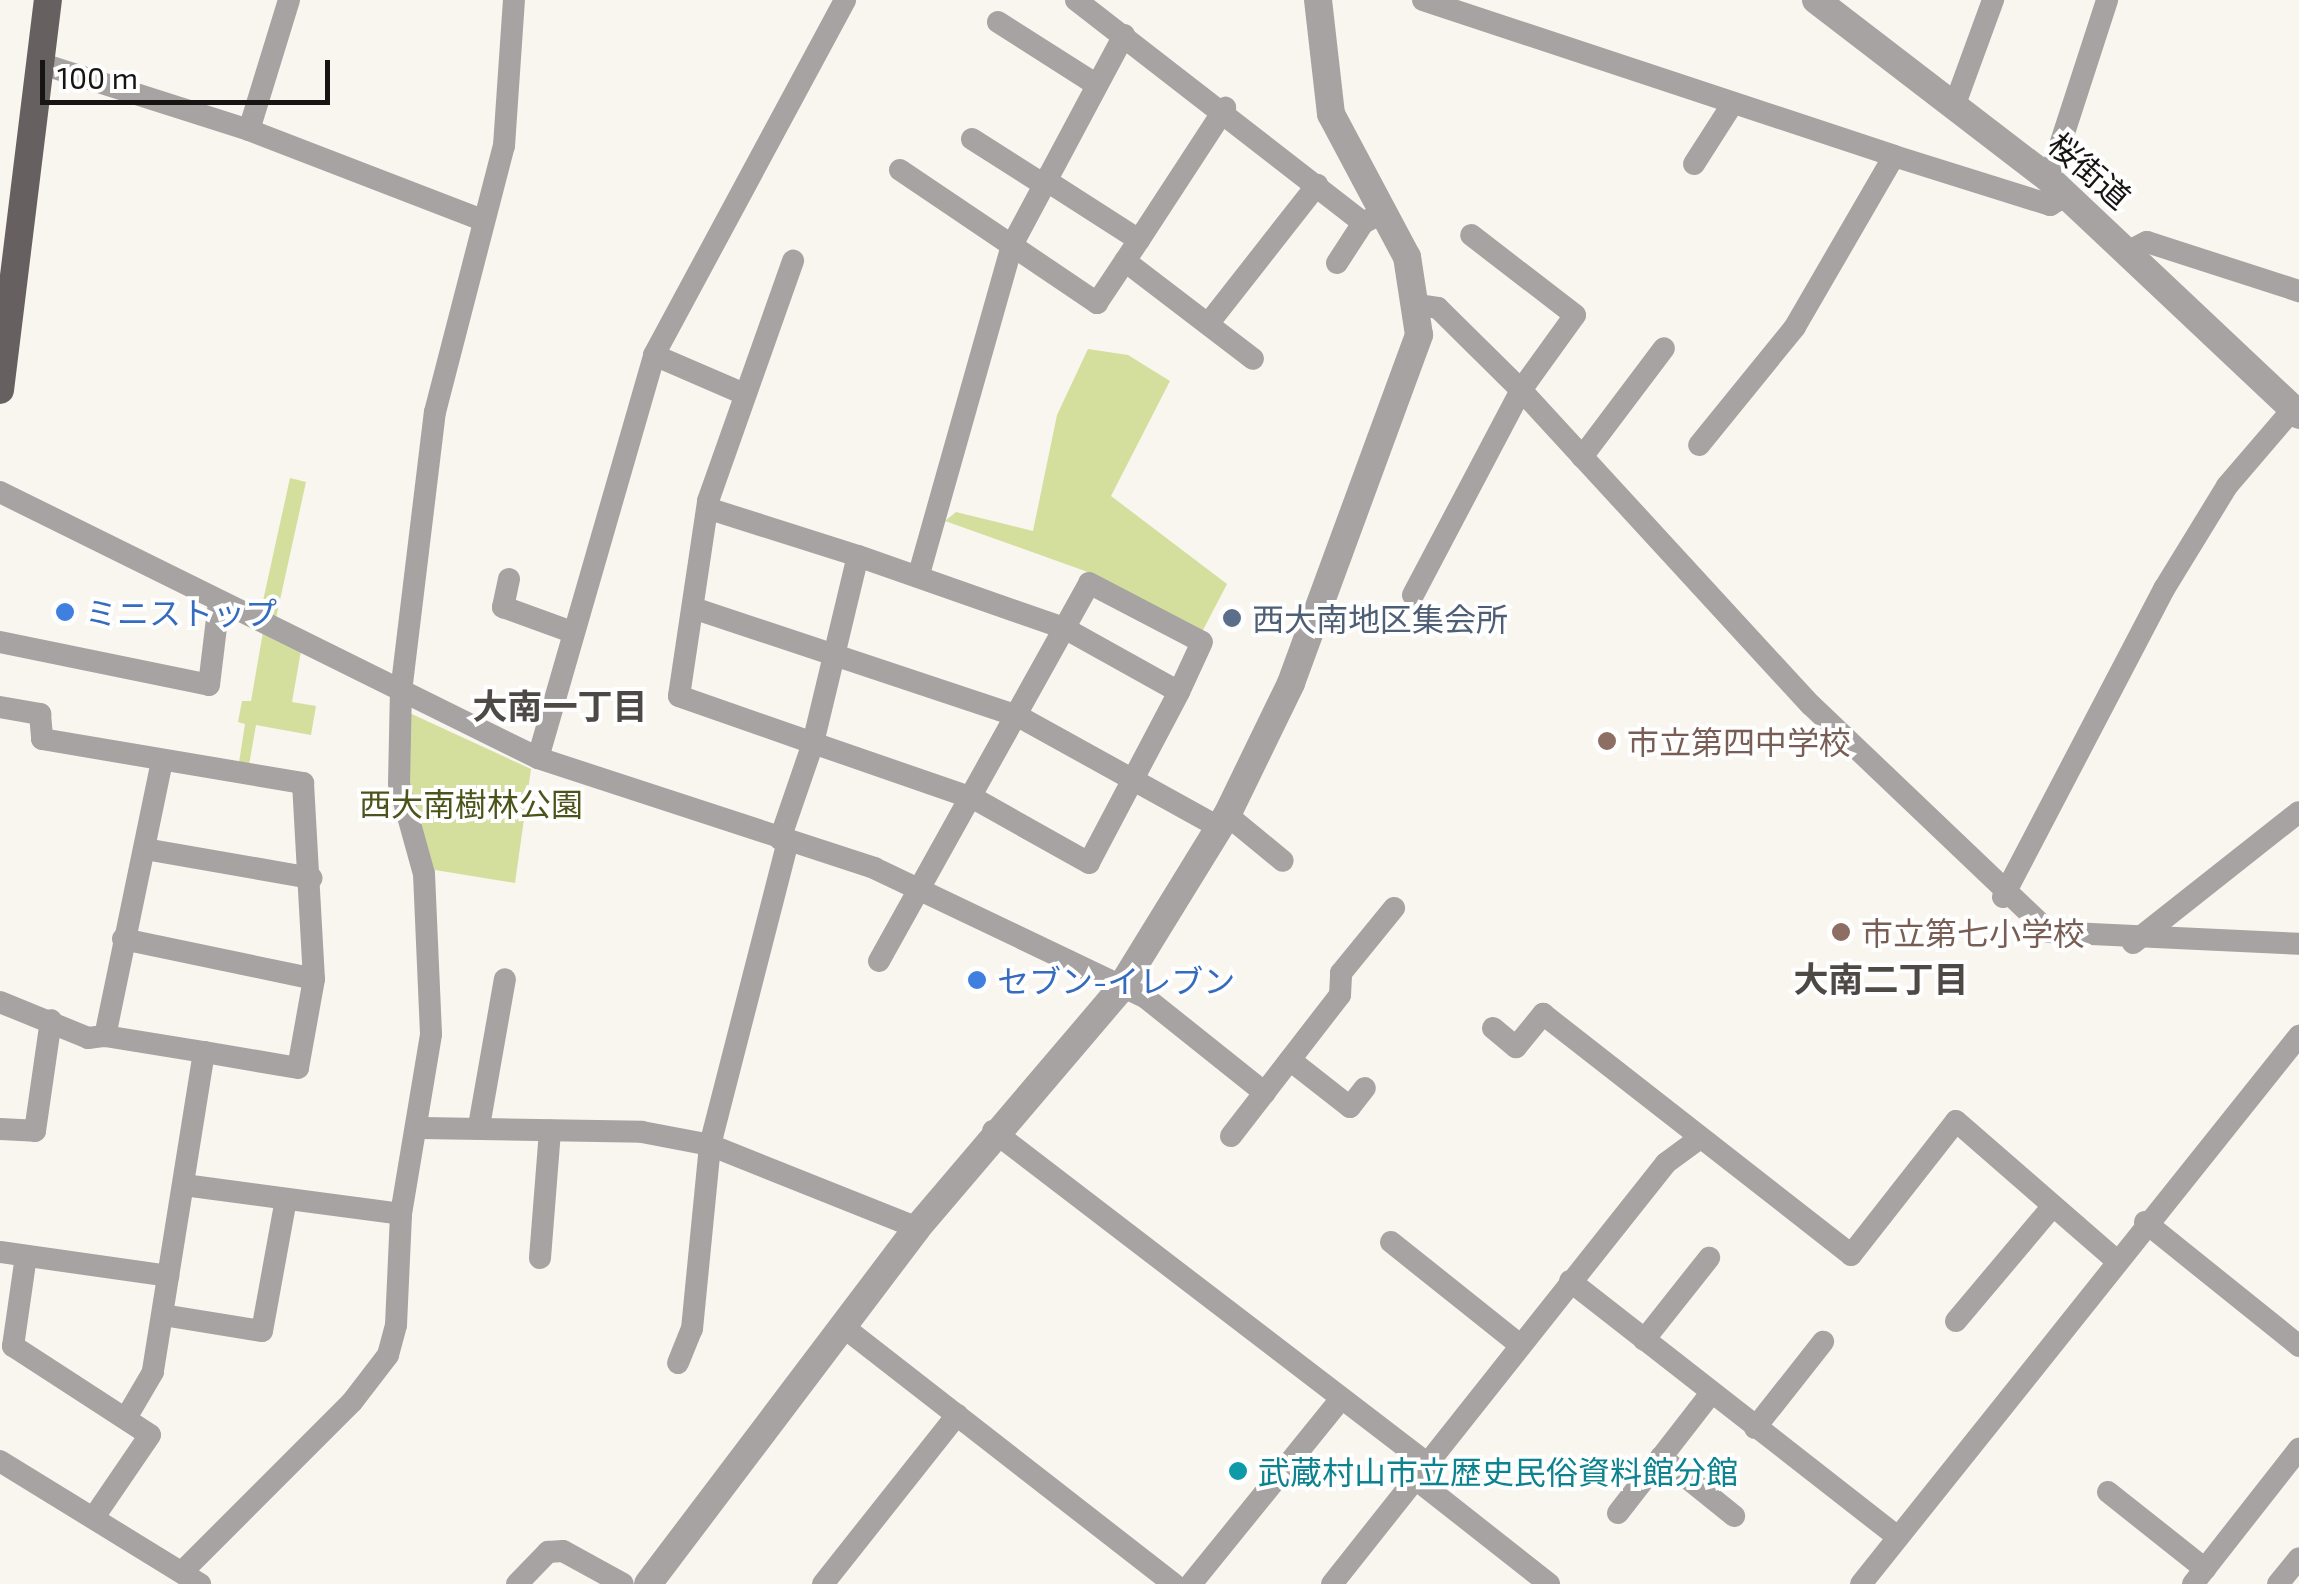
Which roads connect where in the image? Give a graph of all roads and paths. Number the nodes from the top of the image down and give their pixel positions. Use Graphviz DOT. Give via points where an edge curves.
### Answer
graph roads {
  1 [pos="48,0"];
  2 [pos="289,0"];
  3 [pos="514,0"];
  4 [pos="845,0"];
  5 [pos="1076,0"];
  6 [pos="1318,0"];
  7 [pos="1424,0"];
  8 [pos="1816,0"];
  9 [pos="1993,0"];
  10 [pos="2108,0"];
  11 [pos="998,22"];
  12 [pos="1124,36"];
  13 [pos="38,63"];
  14 [pos="1096,85"];
  15 [pos="1734,103"];
  16 [pos="1956,104"];
  17 [pos="1225,108"];
  18 [pos="249,130"];
  19 [pos="972,139"];
  20 [pos="1894,156"];
  21 [pos="1694,164"];
  22 [pos="900,170"];
  23 [pos="1042,181"];
  24 [pos="1317,185"];
  25 [pos="2058,187"];
  26 [pos="1372,218"];
  27 [pos="482,220"];
  28 [pos="1471,234"];
  29 [pos="1139,240"];
  30 [pos="1012,245"];
  31 [pos="2130,250"];
  32 [pos="1125,261"];
  33 [pos="793,262"];
  34 [pos="1337,263"];
  35 [pos="2299,292"];
  36 [pos="1418,305"];
  37 [pos="1208,324"];
  38 [pos="1664,348"];
  39 [pos="654,355"];
  40 [pos="1253,359"];
  41 [pos="0,390"];
  42 [pos="1521,390"];
  43 [pos="744,394"];
  44 [pos="2296,412"];
  45 [pos="1699,445"];
  46 [pos="1582,457"];
  47 [pos="0,492"];
  48 [pos="710,509"];
  49 [pos="858,556"];
  50 [pos="919,574"];
  51 [pos="509,580"];
  52 [pos="1413,594"];
  53 [pos="219,602"];
  54 [pos="692,608"];
  55 [pos="1066,630"];
  56 [pos="569,631"];
  57 [pos="0,642"];
  58 [pos="838,650"];
  59 [pos="401,692"];
  60 [pos="1179,692"];
  61 [pos="0,707"];
  62 [pos="1018,716"];
  63 [pos="813,744"];
  64 [pos="538,758"];
  65 [pos="162,762"];
  66 [pos="1136,782"];
  67 [pos="975,799"];
  68 [pos="2299,812"];
  69 [pos="1223,821"];
  70 [pos="784,841"];
  71 [pos="145,849"];
  72 [pos="1283,861"];
  73 [pos="312,878"];
  74 [pos="915,890"];
  75 [pos="2004,897"];
  76 [pos="1394,908"];
  77 [pos="123,939"];
  78 [pos="2134,943"];
  79 [pos="2299,944"];
  80 [pos="879,960"];
  81 [pos="314,979"];
  82 [pos="505,979"];
  83 [pos="1118,992"];
  84 [pos="0,1002"];
  85 [pos="51,1020"];
  86 [pos="1493,1028"];
  87 [pos="105,1036"];
  88 [pos="2299,1036"];
  89 [pos="204,1052"];
  90 [pos="1290,1060"];
  91 [pos="1366,1088"];
  92 [pos="1265,1093"];
  93 [pos="479,1126"];
  94 [pos="0,1128"];
  95 [pos="422,1128"];
  96 [pos="550,1130"];
  97 [pos="994,1132"];
  98 [pos="1231,1136"];
  99 [pos="1700,1138"];
  100 [pos="710,1145"];
  101 [pos="184,1185"];
  102 [pos="286,1198"];
  103 [pos="2053,1206"];
  104 [pos="401,1214"];
  105 [pos="2146,1222"];
  106 [pos="916,1228"];
  107 [pos="1391,1242"];
  108 [pos="0,1252"];
  109 [pos="26,1256"];
  110 [pos="540,1258"];
  111 [pos="1708,1258"];
  112 [pos="2115,1259"];
  113 [pos="168,1276"];
  114 [pos="1570,1281"];
  115 [pos="163,1315"];
  116 [pos="1956,1321"];
  117 [pos="842,1325"];
  118 [pos="1644,1340"];
  119 [pos="1822,1342"];
  120 [pos="1520,1346"];
  121 [pos="2299,1346"];
  122 [pos="678,1363"];
  123 [pos="1711,1393"];
  124 [pos="1341,1399"];
  125 [pos="957,1416"];
  126 [pos="126,1418"];
  127 [pos="1755,1428"];
  128 [pos="2299,1449"];
  129 [pos="1661,1458"];
  130 [pos="0,1461"];
  131 [pos="1423,1473"];
  132 [pos="2108,1492"];
  133 [pos="1618,1513"];
  134 [pos="1734,1516"];
  135 [pos="94,1517"];
  136 [pos="1898,1537"];
  137 [pos="2299,1558"];
  138 [pos="2199,1576"];
  139 [pos="191,1578"];
  140 [pos="517,1584"];
  141 [pos="623,1584"];
  142 [pos="648,1584"];
  143 [pos="823,1584"];
  144 [pos="1174,1584"];
  145 [pos="1191,1584"];
  146 [pos="1332,1584"];
  147 [pos="1549,1584"];
  148 [pos="1860,1584"];
  149 [pos="2278,1584"];
  1 -- 13 [label="main road"];
  2 -- 18 [label="street"];
  3 -- 27 [label="street" via="504,146"];
  4 -- 39 [label="street"];
  5 -- 12 [label="street"];
  6 -- 26 [label="street" via="1332,114"];
  7 -- 15 [label="street"];
  8 -- 16 [label="street, 桜街道"];
  9 -- 16 [label="street"];
  10 -- 25 [label="street"];
  11 -- 14 [label="street"];
  12 -- 14 [label="street"];
  12 -- 17 [label="street"];
  13 -- 18 [label="street"];
  13 -- 41 [label="main road"];
  14 -- 23 [label="street"];
  15 -- 20 [label="street"];
  15 -- 21 [label="street"];
  16 -- 25 [label="street, 桜街道"];
  17 -- 24 [label="street"];
  17 -- 29 [label="street"];
  18 -- 27 [label="street"];
  19 -- 23 [label="street"];
  20 -- 25 [label="street" via="2050,205"];
  20 -- 45 [label="street" via="1795,327"];
  22 -- 30 [label="street"];
  23 -- 29 [label="street"];
  23 -- 30 [label="street"];
  24 -- 26 [label="street"];
  24 -- 37 [label="street"];
  25 -- 31 [label="street, 桜街道"];
  26 -- 34 [label="street"];
  26 -- 36 [label="street"];
  27 -- 59 [label="street" via="435,412"];
  28 -- 42 [label="street" via="1575,315"];
  29 -- 32 [label="street"];
  30 -- 32 [label="street" via="1096,303"];
  30 -- 50 [label="street"];
  31 -- 35 [label="street" via="2147,242"];
  31 -- 44 [label="street, 桜街道"];
  32 -- 37 [label="street"];
  33 -- 43 [label="street"];
  36 -- 42 [label="street" via="1438,308"];
  36 -- 69 [label="street" via="1412,374 1291,684"];
  37 -- 40 [label="street"];
  38 -- 46 [label="street"];
  39 -- 43 [label="street"];
  39 -- 56 [label="street"];
  42 -- 46 [label="street"];
  42 -- 52 [label="street"];
  43 -- 48 [label="street"];
  44 -- 75 [label="street" via="2239,470 2164,589"];
  46 -- 75 [label="street"];
  47 -- 53 [label="street"];
  48 -- 49 [label="street"];
  48 -- 54 [label="street"];
  49 -- 50 [label="street"];
  49 -- 58 [label="street"];
  50 -- 55 [label="street"];
  51 -- 56 [label="street" via="503,607"];
  53 -- 57 [label="street" via="209,685"];
  53 -- 59 [label="street"];
  54 -- 58 [label="street"];
  54 -- 63 [label="street" via="679,696"];
  55 -- 60 [label="street"];
  55 -- 60 [label="street" via="1089,583 1202,642"];
  55 -- 62 [label="street"];
  56 -- 64 [label="street"];
  58 -- 62 [label="street"];
  58 -- 63 [label="street"];
  59 -- 64 [label="street"];
  59 -- 95 [label="street" via="400,784 424,874 431,1034"];
  60 -- 66 [label="street"];
  61 -- 65 [label="street" via="40,714 42,738"];
  62 -- 66 [label="street"];
  62 -- 67 [label="street"];
  63 -- 67 [label="street"];
  63 -- 70 [label="street"];
  64 -- 70 [label="street"];
  65 -- 71 [label="street"];
  65 -- 73 [label="street" via="304,784"];
  66 -- 67 [label="street" via="1089,863"];
  66 -- 69 [label="street"];
  67 -- 74 [label="street"];
  68 -- 78 [label="street"];
  69 -- 72 [label="street"];
  69 -- 83 [label="street"];
  70 -- 74 [label="street"];
  70 -- 100 [label="street"];
  71 -- 73 [label="street"];
  71 -- 77 [label="street"];
  73 -- 81 [label="street"];
  74 -- 80 [label="street"];
  74 -- 83 [label="street"];
  75 -- 78 [label="street" via="2049,932"];
  76 -- 90 [label="street"];
  77 -- 81 [label="street"];
  77 -- 87 [label="street"];
  78 -- 79 [label="street"];
  81 -- 89 [label="street" via="298,1068"];
  82 -- 93 [label="street"];
  83 -- 92 [label="street" via="1146,998"];
  83 -- 97 [label="street"];
  84 -- 85 [label="street"];
  85 -- 87 [label="street" via="88,1038"];
  85 -- 94 [label="street" via="34,1132"];
  86 -- 99 [label="street" via="1516,1047 1542,1014"];
  87 -- 89 [label="street"];
  88 -- 105 [label="street"];
  89 -- 101 [label="street"];
  90 -- 91 [label="street" via="1350,1106"];
  90 -- 92 [label="street"];
  92 -- 98 [label="street"];
  93 -- 95 [label="street"];
  93 -- 96 [label="street"];
  95 -- 104 [label="street"];
  96 -- 100 [label="street"];
  96 -- 110 [label="street"];
  97 -- 106 [label="street"];
  97 -- 124 [label="street"];
  99 -- 103 [label="street" via="1851,1255 1956,1121"];
  99 -- 114 [label="street" via="1666,1163"];
  100 -- 106 [label="street"];
  100 -- 122 [label="street" via="692,1328"];
  101 -- 102 [label="street"];
  101 -- 113 [label="street"];
  102 -- 104 [label="street"];
  102 -- 115 [label="street" via="262,1332"];
  103 -- 112 [label="street"];
  103 -- 116 [label="street"];
  104 -- 139 [label="street" via="388,1355"];
  105 -- 112 [label="street"];
  105 -- 121 [label="street"];
  106 -- 117 [label="street"];
  107 -- 120 [label="street"];
  108 -- 109 [label="street"];
  109 -- 113 [label="street"];
  109 -- 126 [label="street" via="13,1346"];
  111 -- 118 [label="street"];
  112 -- 136 [label="street"];
  113 -- 115 [label="street"];
  114 -- 118 [label="street"];
  114 -- 120 [label="street"];
  115 -- 126 [label="street" via="153,1372"];
  117 -- 125 [label="street"];
  117 -- 142 [label="street"];
  118 -- 123 [label="street"];
  119 -- 127 [label="street"];
  120 -- 131 [label="street"];
  123 -- 127 [label="street"];
  123 -- 129 [label="street"];
  124 -- 131 [label="street"];
  124 -- 145 [label="street"];
  125 -- 143 [label="street"];
  125 -- 144 [label="street"];
  126 -- 135 [label="street" via="150,1435"];
  127 -- 136 [label="street"];
  128 -- 138 [label="street"];
  129 -- 133 [label="street"];
  129 -- 134 [label="street"];
  130 -- 135 [label="street"];
  131 -- 146 [label="street"];
  131 -- 147 [label="street"];
  132 -- 138 [label="street"];
  135 -- 139 [label="street"];
  136 -- 148 [label="street"];
  137 -- 149 [label="street"];
  140 -- 141 [label="street" via="548,1552 563,1551"];
}
